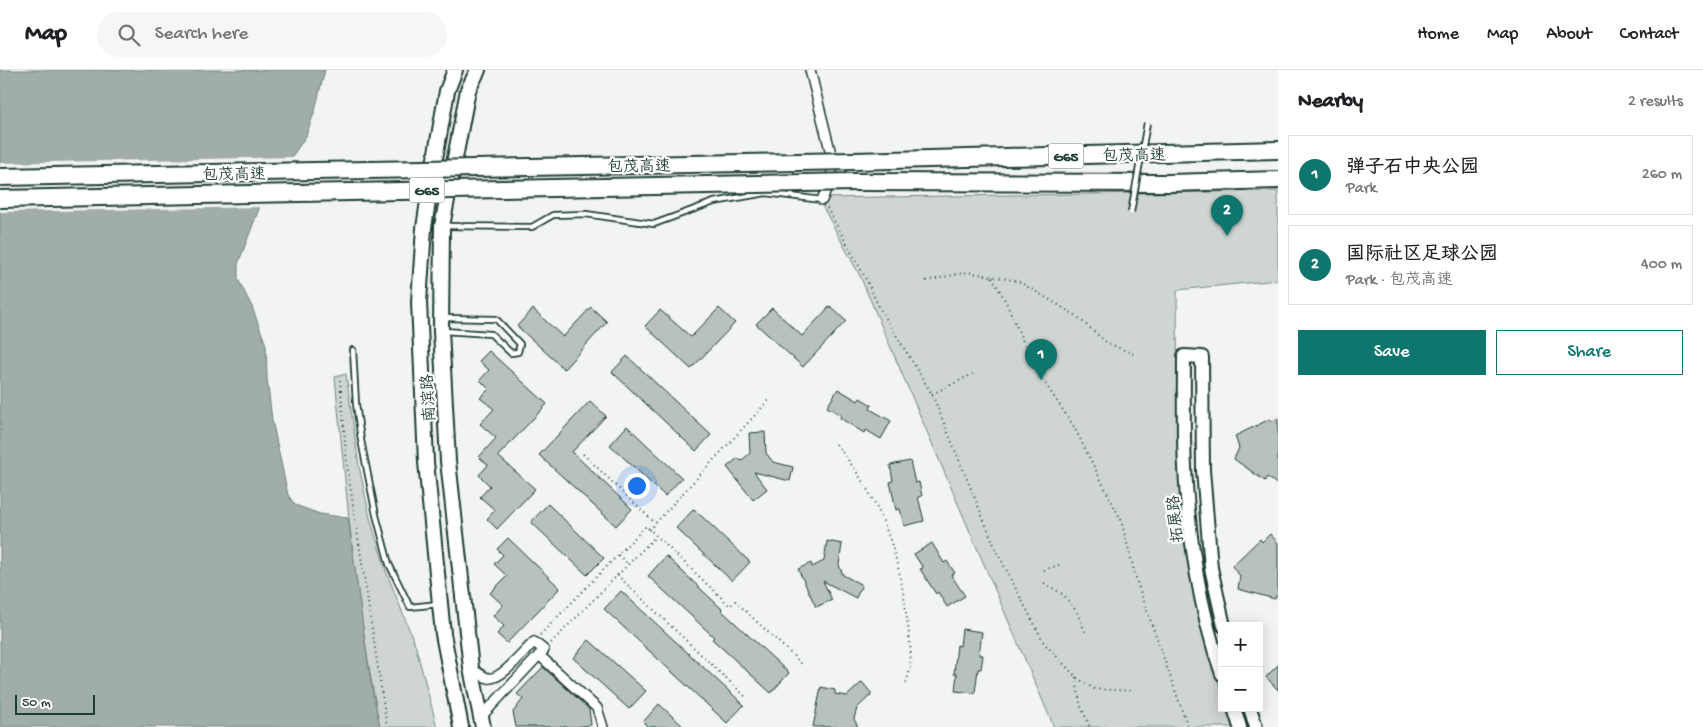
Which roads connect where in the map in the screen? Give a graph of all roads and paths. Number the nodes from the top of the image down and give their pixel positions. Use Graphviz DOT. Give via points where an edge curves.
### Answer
graph roads {
  1 [pos="456,70"];
  2 [pos="478,70"];
  3 [pos="810,70"];
  4 [pos="1147,123"];
  5 [pos="1278,150"];
  6 [pos="0,177"];
  7 [pos="1278,180"];
  8 [pos="0,199"];
  9 [pos="822,200"];
  10 [pos="1131,212"];
  11 [pos="442,226"];
  12 [pos="992,276"];
  13 [pos="926,281"];
  14 [pos="441,324"];
  15 [pos="354,350"];
  16 [pos="1133,354"];
  17 [pos="973,374"];
  18 [pos="340,380"];
  19 [pos="932,394"];
  20 [pos="769,400"];
  21 [pos="836,444"];
  22 [pos="583,454"];
  23 [pos="656,523"];
  24 [pos="649,530"];
  25 [pos="656,536"];
  26 [pos="618,555"];
  27 [pos="628,564"];
  28 [pos="1062,564"];
  29 [pos="1044,570"];
  30 [pos="617,575"];
  31 [pos="1044,583"];
  32 [pos="440,603"];
  33 [pos="1223,622"];
  34 [pos="1086,634"];
  35 [pos="534,642"];
  36 [pos="541,653"];
  37 [pos="1218,663"];
  38 [pos="803,665"];
  39 [pos="471,668"];
  40 [pos="1076,677"];
  41 [pos="906,683"];
  42 [pos="1132,691"];
  43 [pos="747,698"];
  44 [pos="1235,712"];
  45 [pos="1251,712"];
  46 [pos="482,722"];
  47 [pos="387,727"];
  48 [pos="461,727"];
  49 [pos="603,727"];
  50 [pos="1090,727"];
  51 [pos="1188,727"];
  52 [pos="1240,727"];
  53 [pos="1256,727"];
  1 -- 32 [label="main road, 南滨路" via="447,92 431,181 419,302 426,462"];
  2 -- 11 [label="main road, 南滨路" via="468,90"];
  3 -- 9 [label="street" via="831,154 832,174"];
  4 -- 10 [label="lane, bridge"];
  5 -- 6 [label="highway, 包茂高速 / G65, bridge"];
  7 -- 8 [label="highway, 包茂高速 / G65, bridge" via="854,182"];
  9 -- 11 [label="lane" via="766,193 714,202 654,224 586,214 553,215 532,227"];
  9 -- 19 [label="path" via="879,307"];
  11 -- 14 [label="main road, 南滨路"];
  12 -- 13 [label="path" via="968,272"];
  12 -- 16 [label="path" via="1018,281 1075,315 1106,342"];
  12 -- 51 [label="path" via="1034,367 1073,425 1122,520 1137,582"];
  14 -- 14 [label="lane" via="491,334 510,352 518,352 520,344 496,319"];
  14 -- 39 [label="main road, 南滨路" via="448,460"];
  15 -- 32 [label="lane" via="361,440 390,564 410,607"];
  17 -- 19 [label="path"];
  18 -- 47 [label="path" via="350,484"];
  19 -- 40 [label="path" via="996,552 1018,596 1044,643"];
  20 -- 23 [label="path"];
  21 -- 41 [label="path" via="852,463 868,491 886,524 896,553 911,650"];
  22 -- 23 [label="path"];
  23 -- 24 [label="path"];
  24 -- 25 [label="path"];
  24 -- 26 [label="path" via="646,526"];
  25 -- 27 [label="path"];
  25 -- 38 [label="path" via="730,606 735,601"];
  26 -- 27 [label="path"];
  26 -- 35 [label="path"];
  27 -- 30 [label="path"];
  28 -- 29 [label="path"];
  30 -- 36 [label="path"];
  30 -- 43 [label="path"];
  31 -- 34 [label="path" via="1064,595 1077,612"];
  32 -- 48 [label="main road, 南滨路"];
  33 -- 37 [label="main road, 拓展路" via="1211,568 1204,480 1202,357 1184,356 1185,468 1196,569"];
  35 -- 36 [label="street"];
  35 -- 39 [label="street" via="494,679 486,678"];
  36 -- 46 [label="street"];
  36 -- 49 [label="street" via="597,708"];
  39 -- 46 [label="main road, 南滨路"];
  40 -- 42 [label="path" via="1094,689"];
  40 -- 50 [label="path" via="1080,704"];
  44 -- 52 [label="main road"];
  45 -- 53 [label="main road"];
}
